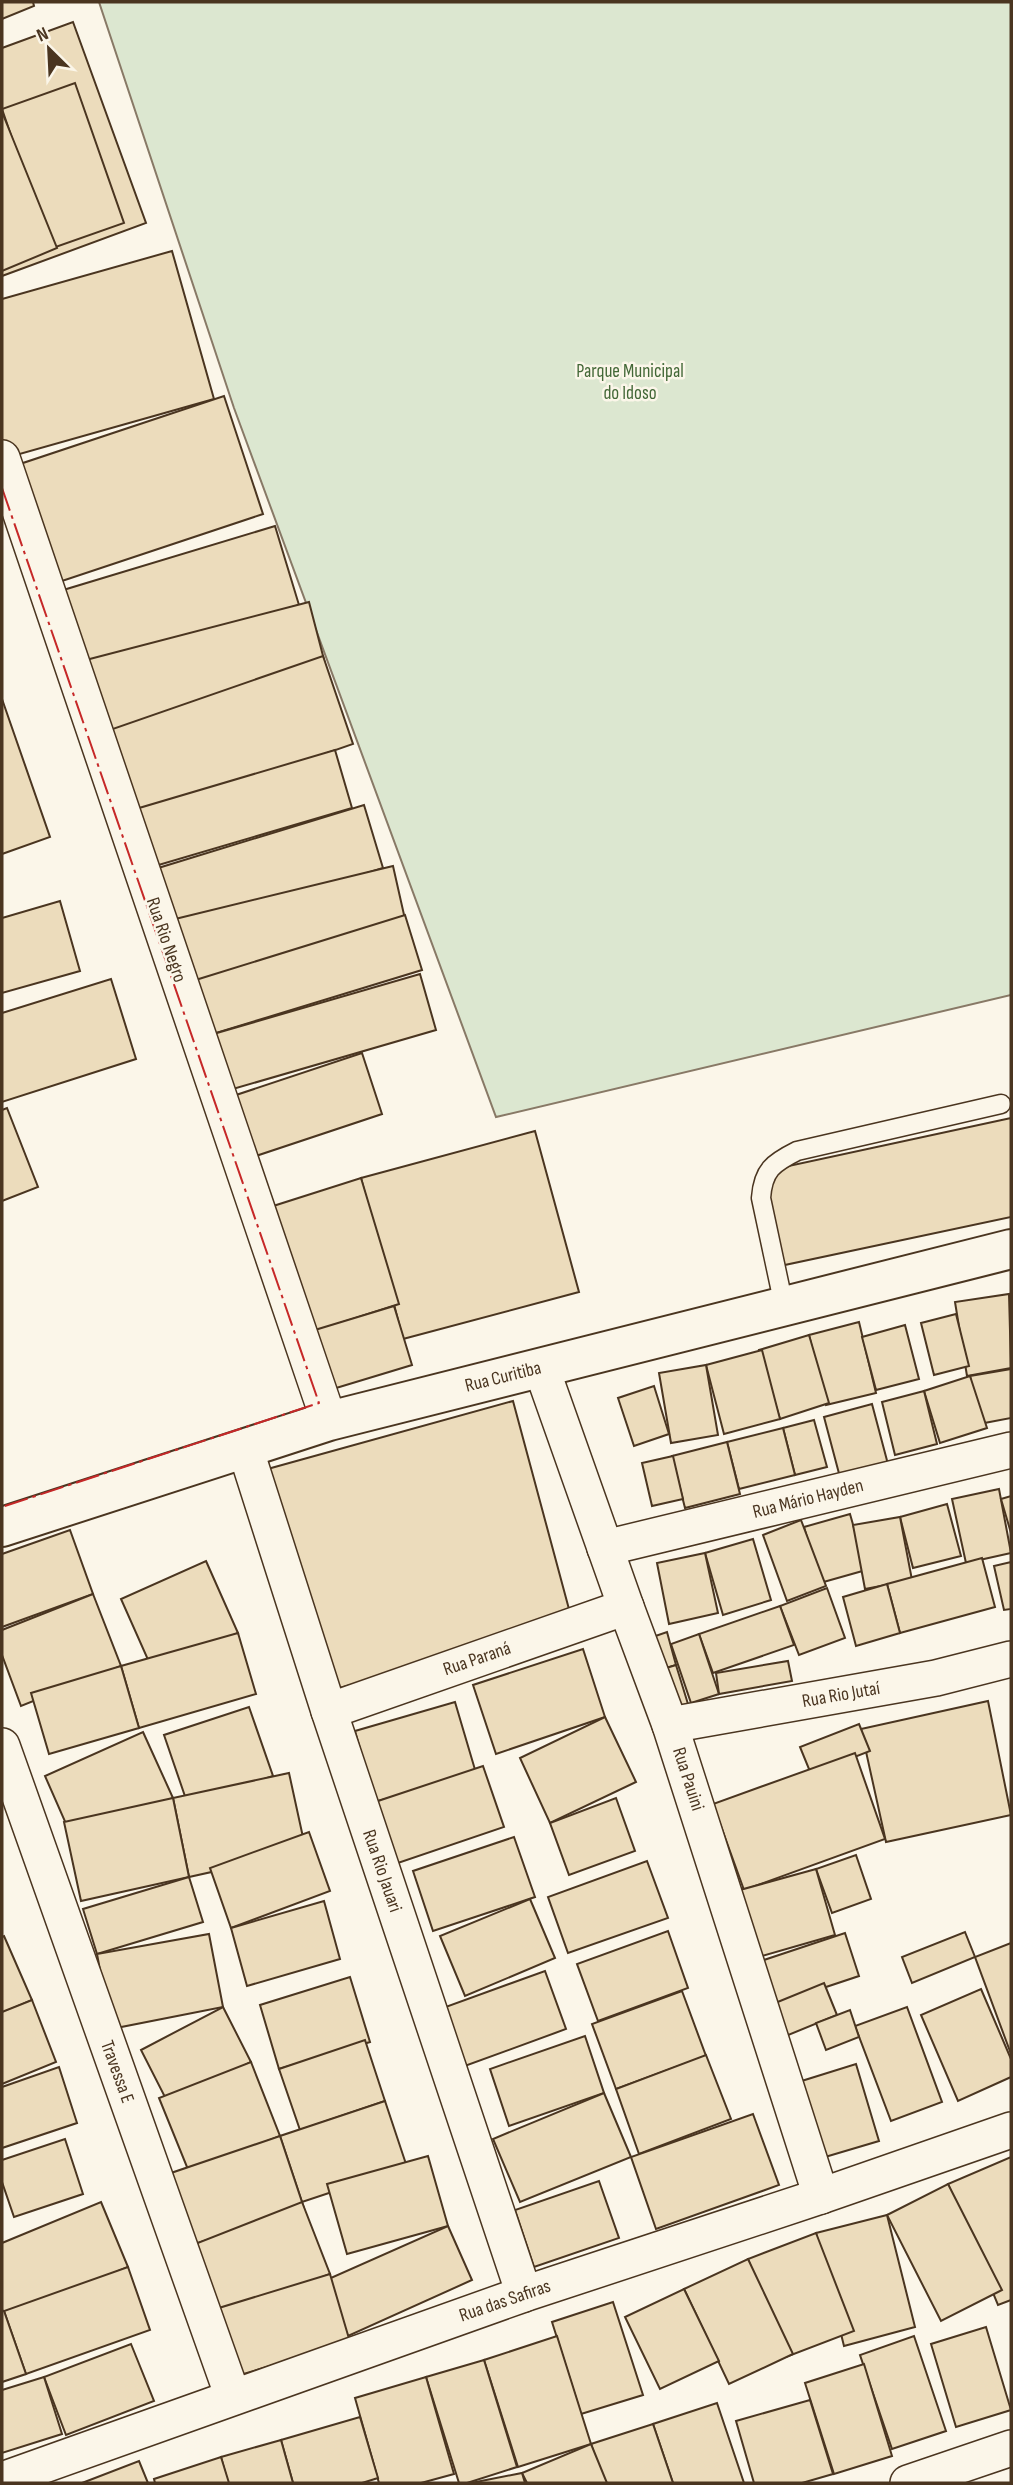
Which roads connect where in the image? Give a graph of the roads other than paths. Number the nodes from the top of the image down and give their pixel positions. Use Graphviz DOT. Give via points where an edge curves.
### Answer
graph roads {
  1 [pos="2,458"];
  2 [pos="1001,1104"];
  3 [pos="1011,1249"];
  4 [pos="784,1306"];
  5 [pos="541,1367"];
  6 [pos="329,1421"];
  7 [pos="244,1448"];
  8 [pos="1011,1450"];
  9 [pos="2,1527"];
  10 [pos="605,1548"];
  11 [pos="626,1607"];
  12 [pos="1011,1659"];
  13 [pos="329,1711"];
  14 [pos="670,1725"];
  15 [pos="2,1746"];
  16 [pos="1011,2130"];
  17 [pos="821,2196"];
  18 [pos="524,2294"];
  19 [pos="233,2397"];
  20 [pos="1011,2448"];
  21 [pos="2,2480"];
  22 [pos="908,2483"];
  1 -- 6 [label="street, Rua Rio Negro"];
  2 -- 4 [label="lane" via="797,1151 768,1169 761,1198"];
  3 -- 4 [label="street, Rua Curitiba"];
  4 -- 5 [label="street, Rua Curitiba"];
  5 -- 6 [label="street, Rua Curitiba"];
  5 -- 10 [label="street, Rua Pauini"];
  6 -- 7 [label="street, Rua Curitiba"];
  7 -- 9 [label="street, Rua Curitiba"];
  7 -- 13 [label="street, Rua Rio Jauari"];
  8 -- 10 [label="street, Rua Mário Hayden"];
  10 -- 11 [label="street, Rua Pauini"];
  11 -- 13 [label="street, Rua Paraná"];
  11 -- 14 [label="street, Rua Pauini"];
  12 -- 14 [label="street, Rua Rio Jutaí" via="936,1678"];
  13 -- 18 [label="street, Rua Rio Jauari"];
  14 -- 17 [label="street, Rua Pauini"];
  15 -- 19 [label="street, Travessa E"];
  16 -- 17 [label="street, Rua das Safiras"];
  17 -- 18 [label="street, Rua das Safiras"];
  18 -- 19 [label="street, Rua das Safiras"];
  19 -- 21 [label="street, Rua das Safiras"];
  20 -- 22 [label="street"];
}
